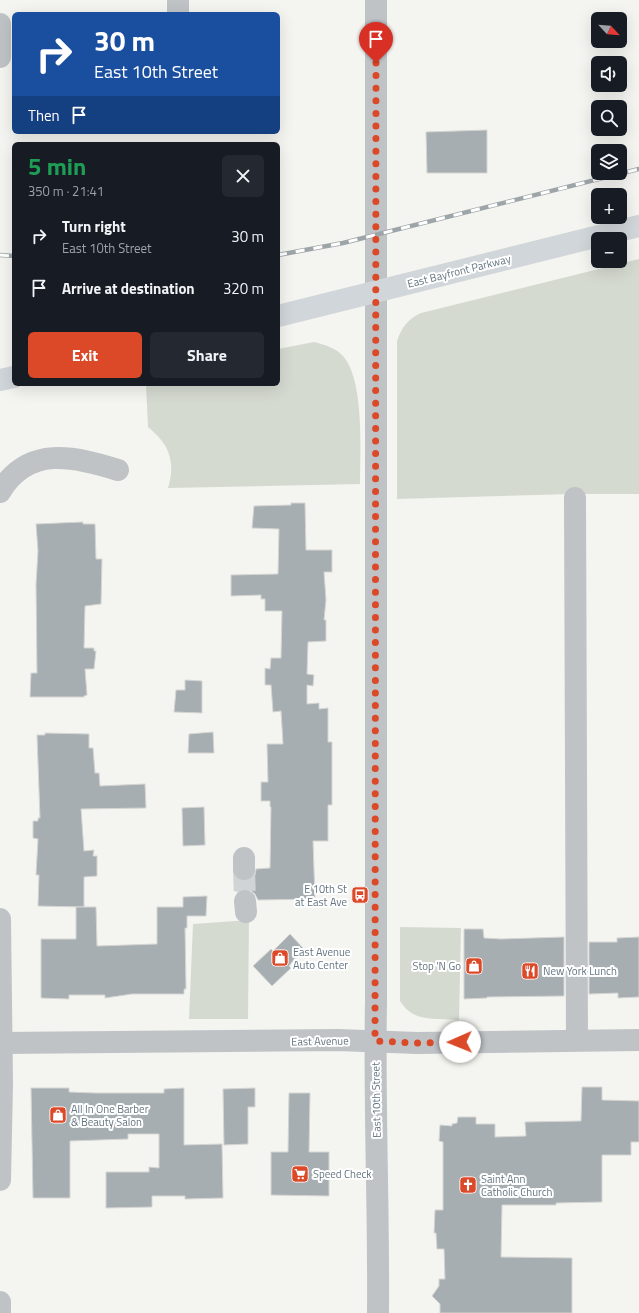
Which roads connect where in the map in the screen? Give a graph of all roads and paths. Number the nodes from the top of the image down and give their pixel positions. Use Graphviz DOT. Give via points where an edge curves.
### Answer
graph roads {
  1 [pos="178,0"];
  2 [pos="376,0"];
  3 [pos="178,12"];
  4 [pos="0,24"];
  5 [pos="0,57"];
  6 [pos="639,226"];
  7 [pos="376,291"];
  8 [pos="280,315"];
  9 [pos="12,377"];
  10 [pos="0,380"];
  11 [pos="118,470"];
  12 [pos="0,492"];
  13 [pos="575,498"];
  14 [pos="0,919"];
  15 [pos="577,1040"];
  16 [pos="639,1040"];
  17 [pos="375,1041"];
  18 [pos="1,1043"];
  19 [pos="0,1180"];
  20 [pos="0,1302"];
  21 [pos="0,1313"];
  22 [pos="378,1313"];
  1 -- 3 [label="street"];
  2 -- 7 [label="street, East 10th Street"];
  4 -- 5 [label="street"];
  6 -- 7 [label="highway, East Bayfront Parkway"];
  7 -- 8 [label="highway, East Bayfront Parkway"];
  7 -- 17 [label="street, East 10th Street"];
  9 -- 10 [label="highway"];
  11 -- 12 [label="street" via="72,458 53,458 33,462 17,471 7,480"];
  13 -- 15 [label="street"];
  14 -- 18 [label="street"];
  15 -- 16 [label="street, East Avenue"];
  15 -- 17 [label="street, East Avenue" via="417,1043"];
  17 -- 18 [label="street, East Avenue"];
  17 -- 22 [label="street, East 10th Street"];
  18 -- 19 [label="street"];
  20 -- 21 [label="street"];
}
